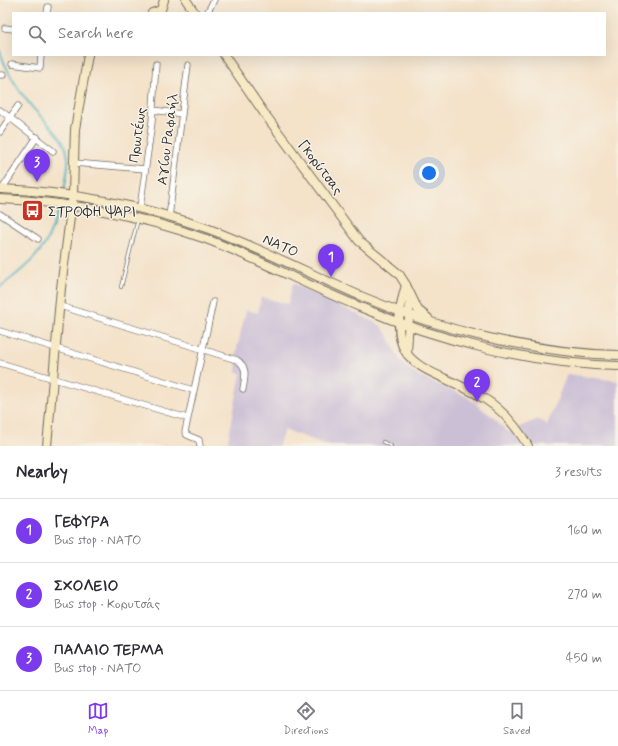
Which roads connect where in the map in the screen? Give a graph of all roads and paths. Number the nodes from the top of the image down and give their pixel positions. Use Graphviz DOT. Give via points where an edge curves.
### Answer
graph roads {
  1 [pos="164,0"];
  2 [pos="186,0"];
  3 [pos="214,0"];
  4 [pos="155,12"];
  5 [pos="194,12"];
  6 [pos="208,12"];
  7 [pos="5,28"];
  8 [pos="12,29"];
  9 [pos="41,56"];
  10 [pos="88,56"];
  11 [pos="225,56"];
  12 [pos="12,64"];
  13 [pos="156,64"];
  14 [pos="188,65"];
  15 [pos="18,106"];
  16 [pos="0,110"];
  17 [pos="153,110"];
  18 [pos="182,114"];
  19 [pos="11,117"];
  20 [pos="0,132"];
  21 [pos="37,137"];
  22 [pos="53,151"];
  23 [pos="74,163"];
  24 [pos="144,169"];
  25 [pos="1,189"];
  26 [pos="73,194"];
  27 [pos="0,199"];
  28 [pos="71,204"];
  29 [pos="140,208"];
  30 [pos="0,214"];
  31 [pos="169,217"];
  32 [pos="138,219"];
  33 [pos="38,239"];
  34 [pos="120,287"];
  35 [pos="407,295"];
  36 [pos="213,302"];
  37 [pos="60,306"];
  38 [pos="385,306"];
  39 [pos="401,311"];
  40 [pos="381,315"];
  41 [pos="410,315"];
  42 [pos="399,322"];
  43 [pos="440,324"];
  44 [pos="409,326"];
  45 [pos="0,331"];
  46 [pos="425,331"];
  47 [pos="399,337"];
  48 [pos="202,348"];
  49 [pos="56,350"];
  50 [pos="407,350"];
  51 [pos="618,355"];
  52 [pos="0,363"];
  53 [pos="618,366"];
  54 [pos="53,379"];
  55 [pos="243,389"];
  56 [pos="193,390"];
  57 [pos="187,418"];
  58 [pos="383,442"];
  59 [pos="47,446"];
  60 [pos="200,446"];
  61 [pos="391,446"];
  62 [pos="528,446"];
  1 -- 4 [label="main road" via="161,10"];
  2 -- 5 [label="main road"];
  3 -- 6 [label="street"];
  7 -- 8 [label="street"];
  9 -- 12 [label="street" via="40,68"];
  10 -- 23 [label="main road" via="76,122"];
  11 -- 35 [label="main road, Γκορύτσας" via="359,241 399,274 406,285"];
  13 -- 17 [label="street, Πρωτέως"];
  14 -- 18 [label="street, Αγίου Ραφαήλ"];
  15 -- 19 [label="street"];
  16 -- 19 [label="street"];
  17 -- 18 [label="street"];
  17 -- 24 [label="street, Πρωτέως"];
  18 -- 31 [label="street, Αγίου Ραφαήλ"];
  19 -- 20 [label="street"];
  19 -- 21 [label="street"];
  21 -- 22 [label="street"];
  21 -- 25 [label="street"];
  23 -- 24 [label="street"];
  23 -- 26 [label="main road"];
  24 -- 29 [label="street, Πρωτέως"];
  25 -- 26 [label="main road, ΝΑΤΟ"];
  26 -- 28 [label="main road"];
  26 -- 29 [label="main road, ΝΑΤΟ"];
  27 -- 28 [label="main road, ΝΑΤΟ"];
  28 -- 32 [label="main road, ΝΑΤΟ"];
  28 -- 37 [label="main road"];
  29 -- 31 [label="main road, ΝΑΤΟ"];
  30 -- 33 [label="street"];
  31 -- 38 [label="main road, ΝΑΤΟ" via="245,243"];
  32 -- 34 [label="lane"];
  32 -- 40 [label="main road, ΝΑΤΟ" via="231,249"];
  35 -- 38 [label="main road" via="394,304"];
  35 -- 39 [label="main road"];
  35 -- 41 [label="main road"];
  35 -- 43 [label="main road" via="423,315"];
  36 -- 48 [label="street"];
  37 -- 48 [label="street"];
  37 -- 49 [label="main road"];
  38 -- 39 [label="main road, ΝΑΤΟ"];
  39 -- 41 [label="main road, ΝΑΤΟ"];
  39 -- 42 [label="main road"];
  40 -- 42 [label="main road, ΝΑΤΟ"];
  40 -- 47 [label="main road"];
  41 -- 43 [label="main road, ΝΑΤΟ"];
  41 -- 44 [label="main road"];
  42 -- 44 [label="main road, ΝΑΤΟ"];
  42 -- 47 [label="main road"];
  43 -- 51 [label="main road, ΝΑΤΟ" via="531,346"];
  44 -- 46 [label="main road, ΝΑΤΟ"];
  44 -- 50 [label="main road"];
  45 -- 49 [label="street"];
  46 -- 50 [label="main road" via="410,338"];
  46 -- 53 [label="main road, ΝΑΤΟ" via="530,356"];
  47 -- 50 [label="main road"];
  48 -- 55 [label="street" via="242,363 246,375"];
  48 -- 56 [label="street"];
  49 -- 54 [label="main road"];
  49 -- 56 [label="street"];
  50 -- 62 [label="main road" via="413,362 425,370 486,399 509,417"];
  52 -- 54 [label="street"];
  54 -- 57 [label="street"];
  54 -- 59 [label="main road"];
  56 -- 57 [label="street"];
  57 -- 60 [label="street" via="185,433 199,440"];
  58 -- 61 [label="lane"];
}
